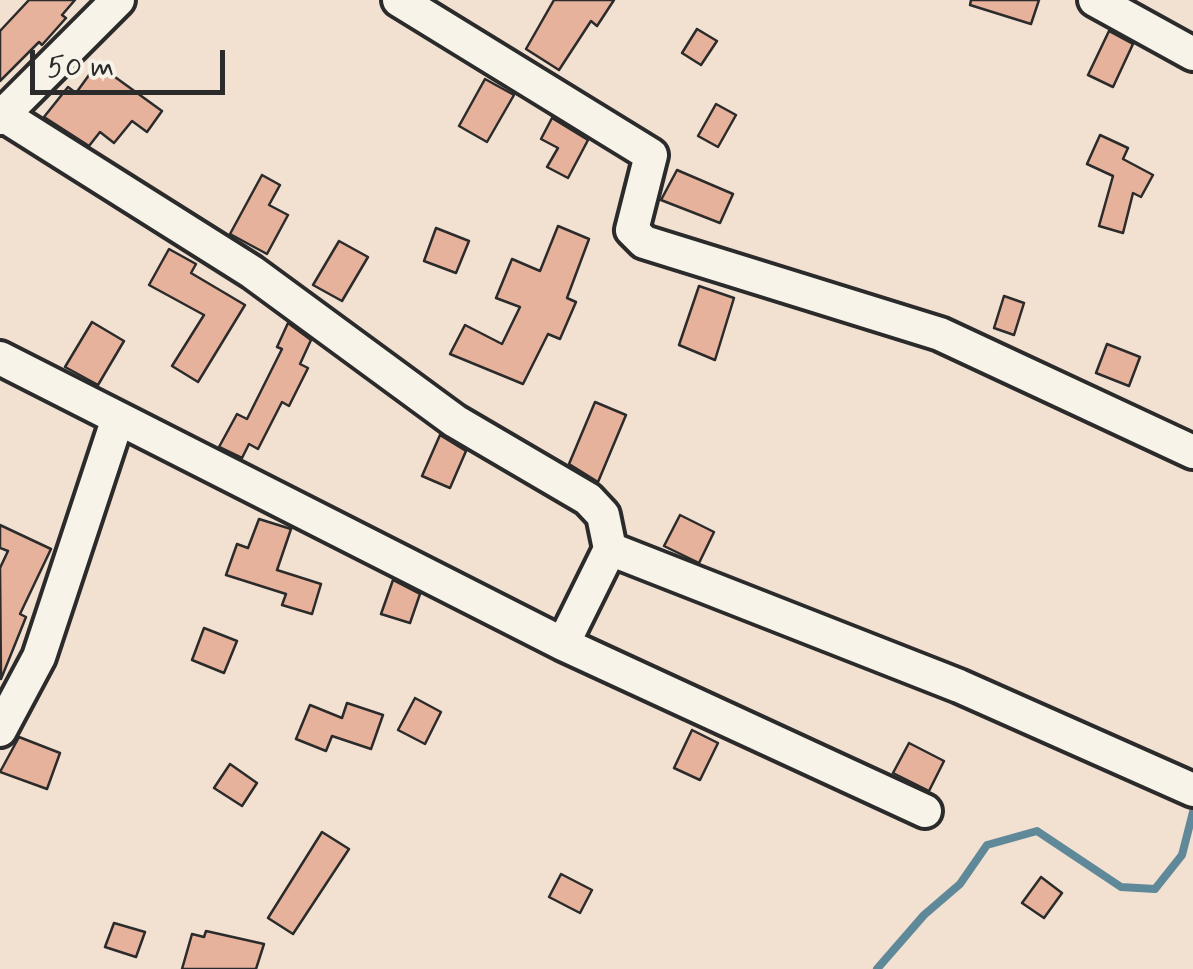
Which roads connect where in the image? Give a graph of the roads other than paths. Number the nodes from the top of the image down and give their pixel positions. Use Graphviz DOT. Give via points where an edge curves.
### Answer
graph roads {
  1 [pos="118,0"];
  2 [pos="398,0"];
  3 [pos="1095,0"];
  4 [pos="1193,54"];
  5 [pos="2,117"];
  6 [pos="0,358"];
  7 [pos="118,421"];
  8 [pos="1193,452"];
  9 [pos="610,549"];
  10 [pos="563,644"];
  11 [pos="0,730"];
  12 [pos="1193,790"];
  13 [pos="925,812"];
  1 -- 5 [label="street"];
  2 -- 8 [label="street" via="651,156 632,230 644,242 940,334"];
  3 -- 4 [label="street"];
  5 -- 9 [label="street" via="252,272 455,421 588,499 603,515"];
  6 -- 7 [label="street"];
  7 -- 10 [label="street"];
  7 -- 11 [label="street" via="38,657"];
  9 -- 10 [label="street"];
  9 -- 12 [label="street" via="960,686"];
  10 -- 13 [label="street"];
}
